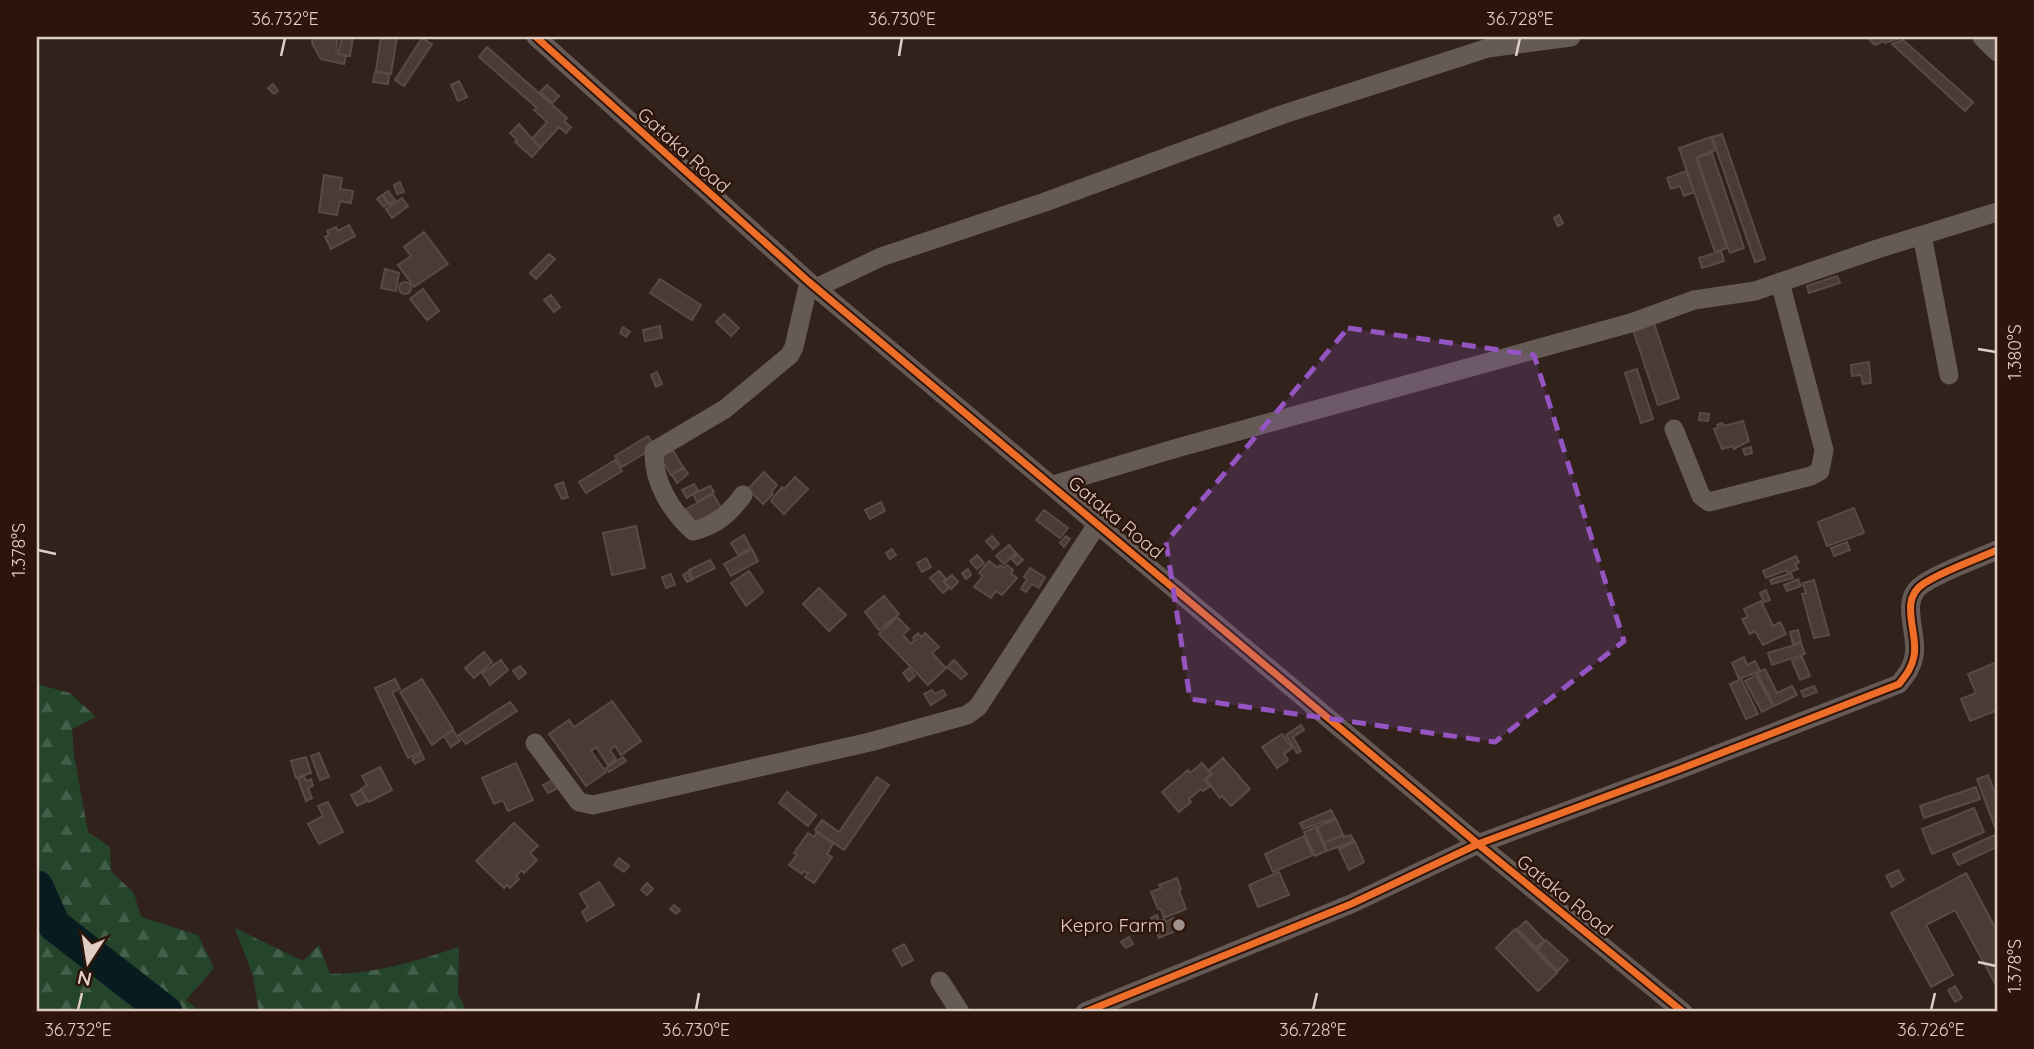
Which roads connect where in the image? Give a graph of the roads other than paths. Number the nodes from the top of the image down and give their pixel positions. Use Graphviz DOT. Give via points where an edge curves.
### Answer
graph roads {
  1 [pos="536,37"];
  2 [pos="1570,37"];
  3 [pos="1982,37"];
  4 [pos="1997,52"];
  5 [pos="1997,212"];
  6 [pos="1922,235"];
  7 [pos="1780,282"];
  8 [pos="812,285"];
  9 [pos="1949,375"];
  10 [pos="1674,429"];
  11 [pos="1053,485"];
  12 [pos="743,495"];
  13 [pos="1098,523"];
  14 [pos="1997,550"];
  15 [pos="535,743"];
  16 [pos="1478,844"];
  17 [pos="940,981"];
  18 [pos="960,1012"];
  19 [pos="1085,1012"];
  20 [pos="1683,1012"];
  1 -- 8 [label="street, Gataka Road"];
  2 -- 8 [label="street" via="1488,48 1284,114"];
  3 -- 4 [label="street"];
  5 -- 6 [label="street"];
  6 -- 7 [label="street"];
  6 -- 9 [label="street"];
  7 -- 10 [label="street" via="1824,450 1820,471 1709,502 1701,496"];
  7 -- 11 [label="street" via="1755,291 1694,300 1631,323"];
  8 -- 11 [label="street, Gataka Road"];
  8 -- 12 [label="street" via="790,355 725,409 654,451 657,478 679,518 694,531 711,527 728,515"];
  11 -- 13 [label="street, Gataka Road"];
  13 -- 15 [label="street" via="978,707 967,715 870,742 593,805 579,802"];
  13 -- 16 [label="street, Gataka Road"];
  14 -- 16 [label="street" via="1921,585 1910,611 1915,653 1899,684"];
  16 -- 19 [label="street" via="1351,904"];
  16 -- 20 [label="street, Gataka Road"];
  17 -- 18 [label="street"];
}
